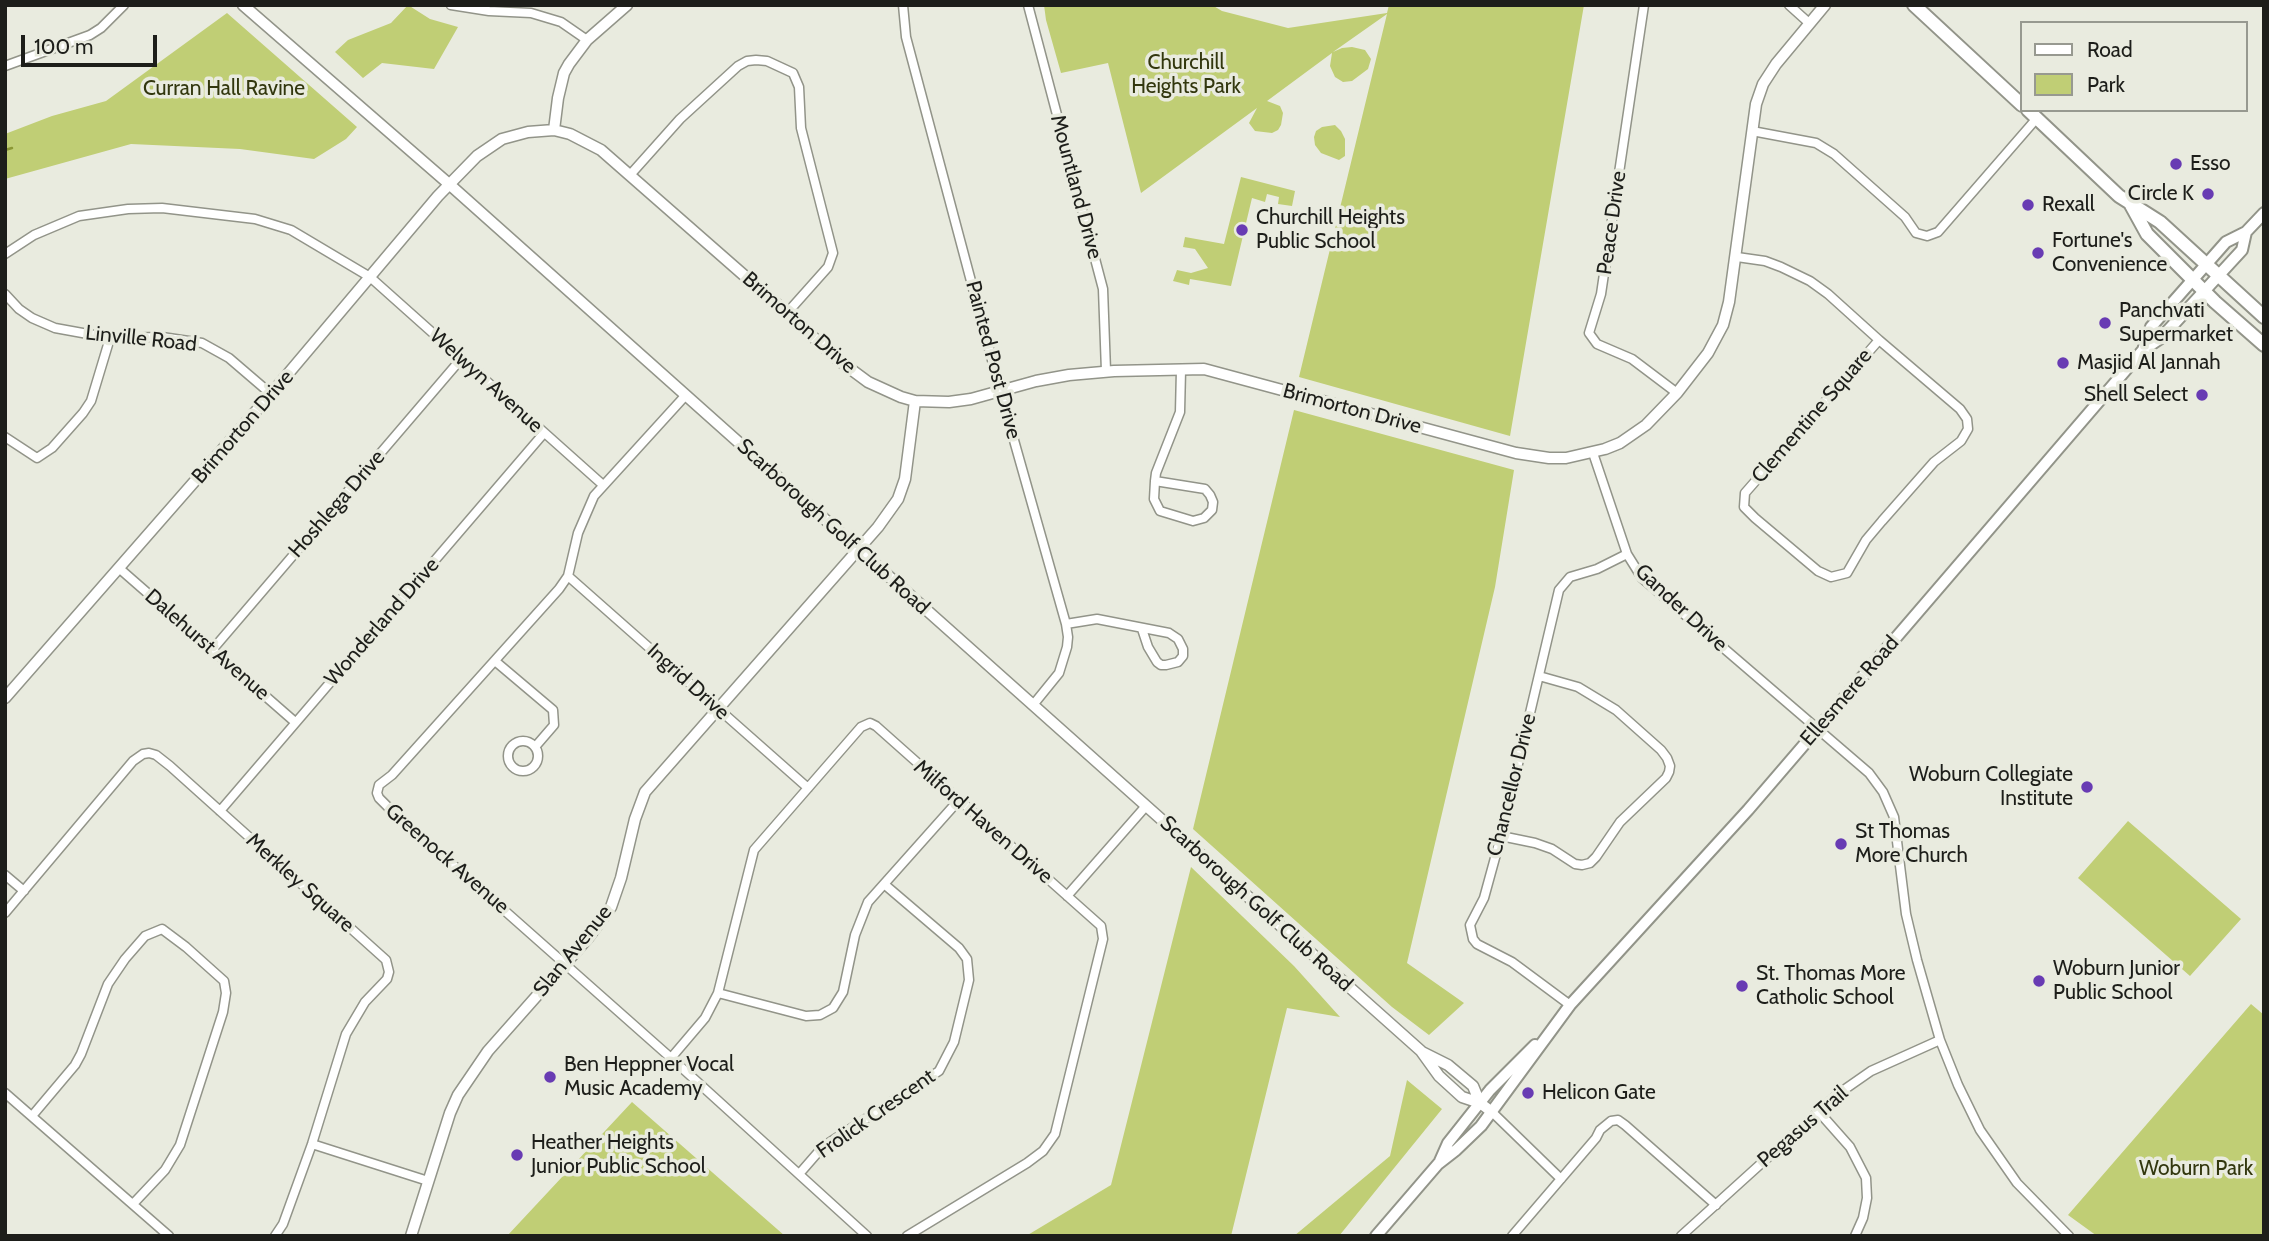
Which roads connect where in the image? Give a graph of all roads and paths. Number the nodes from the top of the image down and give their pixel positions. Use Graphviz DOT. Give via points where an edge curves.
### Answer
graph roads {
  1 [pos="124,5"];
  2 [pos="243,5"];
  3 [pos="451,5"];
  4 [pos="627,5"];
  5 [pos="903,5"];
  6 [pos="1027,5"];
  7 [pos="1644,5"];
  8 [pos="1789,5"];
  9 [pos="1825,5"];
  10 [pos="1914,5"];
  11 [pos="1809,23"];
  12 [pos="587,40"];
  13 [pos="5,66"];
  14 [pos="2021,104"];
  15 [pos="2032,114"];
  16 [pos="554,130"];
  17 [pos="1752,131"];
  18 [pos="630,175"];
  19 [pos="449,184"];
  20 [pos="2129,202"];
  21 [pos="2264,213"];
  22 [pos="2246,232"];
  23 [pos="5,254"];
  24 [pos="1737,257"];
  25 [pos="2206,265"];
  26 [pos="370,277"];
  27 [pos="2219,277"];
  28 [pos="2193,280"];
  29 [pos="2205,292"];
  30 [pos="5,293"];
  31 [pos="787,313"];
  32 [pos="2264,317"];
  33 [pos="110,338"];
  34 [pos="1879,340"];
  35 [pos="2264,345"];
  36 [pos="2143,350"];
  37 [pos="461,359"];
  38 [pos="1181,370"];
  39 [pos="1106,371"];
  40 [pos="1001,390"];
  41 [pos="1677,393"];
  42 [pos="271,394"];
  43 [pos="685,396"];
  44 [pos="915,401"];
  45 [pos="544,433"];
  46 [pos="5,437"];
  47 [pos="1593,453"];
  48 [pos="1154,481"];
  49 [pos="603,485"];
  50 [pos="856,549"];
  51 [pos="1627,554"];
  52 [pos="120,569"];
  53 [pos="568,576"];
  54 [pos="1066,624"];
  55 [pos="1142,629"];
  56 [pos="213,649"];
  57 [pos="495,661"];
  58 [pos="1539,676"];
  59 [pos="5,698"];
  60 [pos="1033,705"];
  61 [pos="718,708"];
  62 [pos="295,722"];
  63 [pos="1816,729"];
  64 [pos="535,747"];
  65 [pos="808,788"];
  66 [pos="958,801"];
  67 [pos="1146,806"];
  68 [pos="219,811"];
  69 [pos="1501,836"];
  70 [pos="5,875"];
  71 [pos="884,884"];
  72 [pos="24,891"];
  73 [pos="1066,896"];
  74 [pos="5,913"];
  75 [pos="566,964"];
  76 [pos="718,993"];
  77 [pos="1570,1005"];
  78 [pos="1553,1029"];
  79 [pos="1940,1040"];
  80 [pos="1421,1051"];
  81 [pos="671,1058"];
  82 [pos="5,1093"];
  83 [pos="1480,1102"];
  84 [pos="1492,1112"];
  85 [pos="1819,1112"];
  86 [pos="32,1116"];
  87 [pos="312,1144"];
  88 [pos="1438,1164"];
  89 [pos="800,1173"];
  90 [pos="1561,1179"];
  91 [pos="428,1181"];
  92 [pos="133,1204"];
  93 [pos="1716,1205"];
  94 [pos="169,1236"];
  95 [pos="275,1236"];
  96 [pos="411,1236"];
  97 [pos="867,1236"];
  98 [pos="907,1236"];
  99 [pos="1376,1236"];
  100 [pos="1512,1236"];
  101 [pos="1681,1236"];
  102 [pos="1854,1236"];
  103 [pos="2069,1236"];
  1 -- 13 [label="street" via="90,35"];
  2 -- 19 [label="street, Scarborough Golf Club Road"];
  3 -- 12 [label="street" via="531,13 561,22"];
  4 -- 12 [label="street"];
  5 -- 40 [label="street, Painted Post Drive" via="906,37"];
  6 -- 39 [label="street, Mountland Drive" via="1101,281"];
  7 -- 41 [label="street, Peace Drive" via="1601,294 1589,333 1597,344 1632,359"];
  8 -- 11 [label="street"];
  9 -- 11 [label="street, Brimorton Drive"];
  10 -- 14 [label="main road"];
  11 -- 17 [label="street, Brimorton Drive" via="1763,84"];
  12 -- 16 [label="street" via="564,73"];
  15 -- 17 [label="street" via="1938,232 1927,236 1916,233 1905,217 1816,143"];
  15 -- 20 [label="main road"];
  16 -- 18 [label="street, Brimorton Drive" via="586,140"];
  16 -- 19 [label="street, Brimorton Drive" via="502,139"];
  17 -- 24 [label="street, Brimorton Drive"];
  18 -- 31 [label="street, Brimorton Drive"];
  18 -- 31 [label="street" via="680,119 738,66 767,61 793,73 799,87 801,128 833,253 821,276"];
  19 -- 26 [label="street, Brimorton Drive"];
  19 -- 43 [label="street, Scarborough Golf Club Road"];
  20 -- 25 [label="main road" via="2160,222"];
  20 -- 28 [label="main road" via="2147,234"];
  21 -- 22 [label="main road, Ellesmere Road"];
  22 -- 25 [label="main road, Ellesmere Road" via="2226,242"];
  22 -- 27 [label="main road, Ellesmere Road" via="2242,250"];
  23 -- 26 [label="street, Welwyn Avenue" via="34,235 79,216 162,208 272,223 300,234"];
  24 -- 34 [label="street, Clementine Square" via="1773,264 1810,281"];
  24 -- 41 [label="street, Brimorton Drive" via="1723,325 1698,369"];
  25 -- 27 [label="main road"];
  25 -- 28 [label="main road, Ellesmere Road"];
  26 -- 37 [label="street, Welwyn Avenue"];
  26 -- 42 [label="street, Brimorton Drive"];
  27 -- 29 [label="main road, Ellesmere Road"];
  27 -- 32 [label="main road"];
  28 -- 29 [label="main road"];
  28 -- 36 [label="main road, Ellesmere Road" via="2151,327"];
  29 -- 35 [label="main road"];
  29 -- 36 [label="main road, Ellesmere Road" via="2161,338"];
  30 -- 33 [label="street, Linville Road" via="19,309 47,325"];
  31 -- 44 [label="street, Brimorton Drive" via="868,382"];
  33 -- 42 [label="street, Linville Road" via="162,337 202,343 229,358"];
  33 -- 46 [label="street" via="91,401 52,448 37,458"];
  34 -- 34 [label="street, Clementine Square" via="1745,493 1744,507 1755,518 1831,577 1847,573 1866,540 1968,429 1960,409"];
  36 -- 63 [label="main road, Ellesmere Road"];
  37 -- 45 [label="street, Welwyn Avenue"];
  37 -- 56 [label="street, Hoshlega Drive"];
  38 -- 39 [label="street, Brimorton Drive"];
  38 -- 47 [label="street, Brimorton Drive" via="1226,374 1516,453 1549,458"];
  38 -- 48 [label="street" via="1180,412"];
  39 -- 40 [label="street, Brimorton Drive"];
  40 -- 44 [label="street, Brimorton Drive" via="971,400"];
  40 -- 54 [label="street, Painted Post Drive"];
  41 -- 47 [label="street, Brimorton Drive" via="1634,434"];
  42 -- 52 [label="street, Brimorton Drive"];
  43 -- 49 [label="street, Greenock Avenue"];
  43 -- 50 [label="street, Scarborough Golf Club Road"];
  44 -- 50 [label="street, Slan Avenue" via="898,499"];
  45 -- 49 [label="street, Welwyn Avenue"];
  45 -- 62 [label="street, Wonderland Drive"];
  47 -- 51 [label="street, Gander Drive"];
  48 -- 48 [label="street" via="1160,512 1193,521 1212,510 1205,489"];
  49 -- 53 [label="street, Greenock Avenue" via="584,517"];
  50 -- 60 [label="street, Scarborough Golf Club Road"];
  50 -- 61 [label="street, Slan Avenue"];
  51 -- 58 [label="street, Chancellor Drive" via="1570,577 1559,590"];
  51 -- 63 [label="street, Gander Drive" via="1653,587"];
  52 -- 56 [label="street, Dalehurst Avenue"];
  52 -- 59 [label="street, Brimorton Drive"];
  53 -- 57 [label="street, Greenock Avenue"];
  53 -- 61 [label="street, Ingrid Drive"];
  54 -- 55 [label="street" via="1097,619"];
  54 -- 60 [label="street, Painted Post Drive" via="1067,647 1059,673"];
  55 -- 55 [label="street" via="1157,662 1178,662 1183,649 1178,639"];
  56 -- 62 [label="street, Dalehurst Avenue"];
  57 -- 64 [label="street" via="553,710 554,725"];
  57 -- 75 [label="street, Greenock Avenue" via="379,785 377,793"];
  58 -- 69 [label="street, Chancellor Drive"];
  58 -- 69 [label="street" via="1578,687 1616,710 1661,750 1669,772 1620,822 1590,863 1575,864 1535,842"];
  60 -- 67 [label="street, Scarborough Golf Club Road"];
  61 -- 65 [label="street, Ingrid Drive"];
  61 -- 75 [label="street, Slan Avenue" via="645,792 617,894 602,922"];
  62 -- 68 [label="street, Wonderland Drive"];
  63 -- 77 [label="main road, Ellesmere Road"];
  63 -- 79 [label="street, Gander Drive" via="1869,773 1887,798 1894,817 1909,927"];
  65 -- 66 [label="street, Milford Haven Drive" via="861,727 870,723"];
  65 -- 76 [label="street, Milford Haven Drive" via="754,850"];
  66 -- 71 [label="street"];
  66 -- 73 [label="street, Milford Haven Drive"];
  67 -- 73 [label="street"];
  67 -- 80 [label="street, Scarborough Golf Club Road"];
  68 -- 72 [label="street, Merkley Square" via="156,755 143,754"];
  68 -- 87 [label="street, Merkley Square" via="381,955 388,967 387,979 365,1002 346,1034"];
  69 -- 77 [label="street, Chancellor Drive" via="1484,898 1470,925 1473,939"];
  70 -- 72 [label="street"];
  71 -- 76 [label="street" via="860,920 843,992 833,1007 806,1016"];
  71 -- 89 [label="street, Frolick Crescent" via="967,959 969,980 954,1042 939,1072 830,1142"];
  72 -- 74 [label="street, Merkley Square"];
  73 -- 98 [label="street, Milford Haven Drive" via="1101,926 1104,939 1055,1134 1027,1163"];
  75 -- 81 [label="street, Greenock Avenue"];
  75 -- 91 [label="street, Slan Avenue" via="466,1081 450,1113"];
  76 -- 81 [label="street, Milford Haven Drive" via="705,1018"];
  77 -- 78 [label="main road, Ellesmere Road"];
  78 -- 83 [label="main road, Ellesmere Road"];
  78 -- 84 [label="main road, Ellesmere Road"];
  79 -- 85 [label="street, Pegasus Trail" via="1871,1071"];
  79 -- 103 [label="street, Gander Drive" via="1980,1130 2017,1183"];
  80 -- 83 [label="street, Scarborough Golf Club Road" via="1462,1097"];
  80 -- 83 [label="street, Scarborough Golf Club Road" via="1448,1065 1475,1088"];
  81 -- 89 [label="street, Greenock Avenue"];
  82 -- 86 [label="street"];
  83 -- 84 [label="street, Scarborough Golf Club Road"];
  83 -- 88 [label="main road, Ellesmere Road"];
  84 -- 88 [label="main road, Ellesmere Road"];
  84 -- 90 [label="street"];
  85 -- 93 [label="street, Pegasus Trail"];
  85 -- 102 [label="street" via="1850,1147 1866,1178 1863,1218"];
  86 -- 92 [label="street"];
  86 -- 92 [label="street" via="75,1065 108,984 145,936 162,929 186,947 224,981 225,1000 180,1145"];
  87 -- 91 [label="street"];
  87 -- 95 [label="street, Merkley Square"];
  88 -- 99 [label="main road, Ellesmere Road"];
  89 -- 97 [label="street, Greenock Avenue"];
  90 -- 93 [label="street" via="1600,1130 1618,1120"];
  90 -- 100 [label="street"];
  91 -- 96 [label="street, Slan Avenue"];
  92 -- 94 [label="street"];
  93 -- 101 [label="street, Pegasus Trail"];
}
